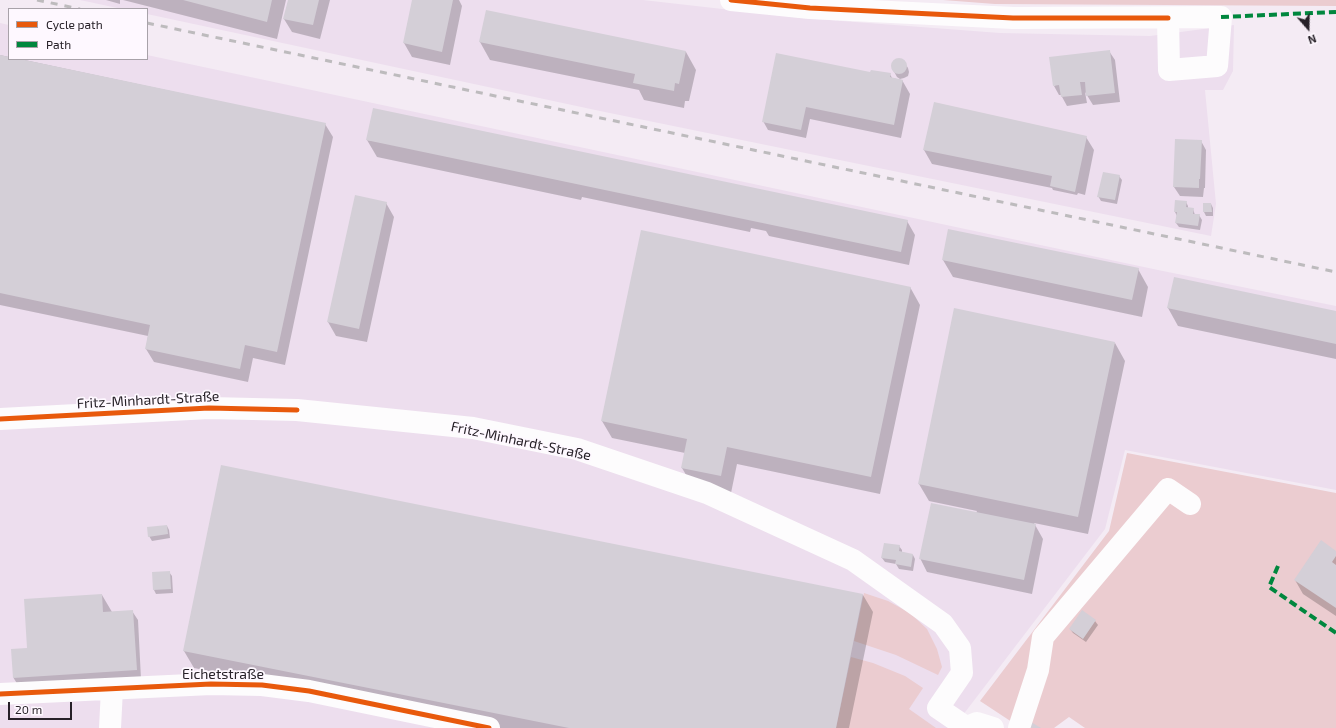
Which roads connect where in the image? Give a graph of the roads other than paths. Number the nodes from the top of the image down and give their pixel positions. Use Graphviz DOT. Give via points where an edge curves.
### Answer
graph roads {
  1 [pos="731,0"];
  2 [pos="1168,18"];
  3 [pos="0,419"];
  4 [pos="1190,504"];
  5 [pos="112,689"];
  6 [pos="0,694"];
  7 [pos="966,727"];
  8 [pos="110,728"];
  9 [pos="489,728"];
  10 [pos="993,728"];
  11 [pos="1018,728"];
  1 -- 2 [label="street" via="810,8 1005,17"];
  3 -- 7 [label="street, Fritz-Minhardt-Straße" via="209,408 297,410 473,428 577,449 707,493 853,560 943,624 960,648 962,673 938,708"];
  4 -- 11 [label="street" via="1168,489 1043,637 1038,670"];
  5 -- 6 [label="street, Eichetstraße"];
  5 -- 8 [label="street"];
  5 -- 9 [label="street, Eichetstraße" via="211,684 262,685 309,691"];
  7 -- 10 [label="street" via="977,723"];
}
